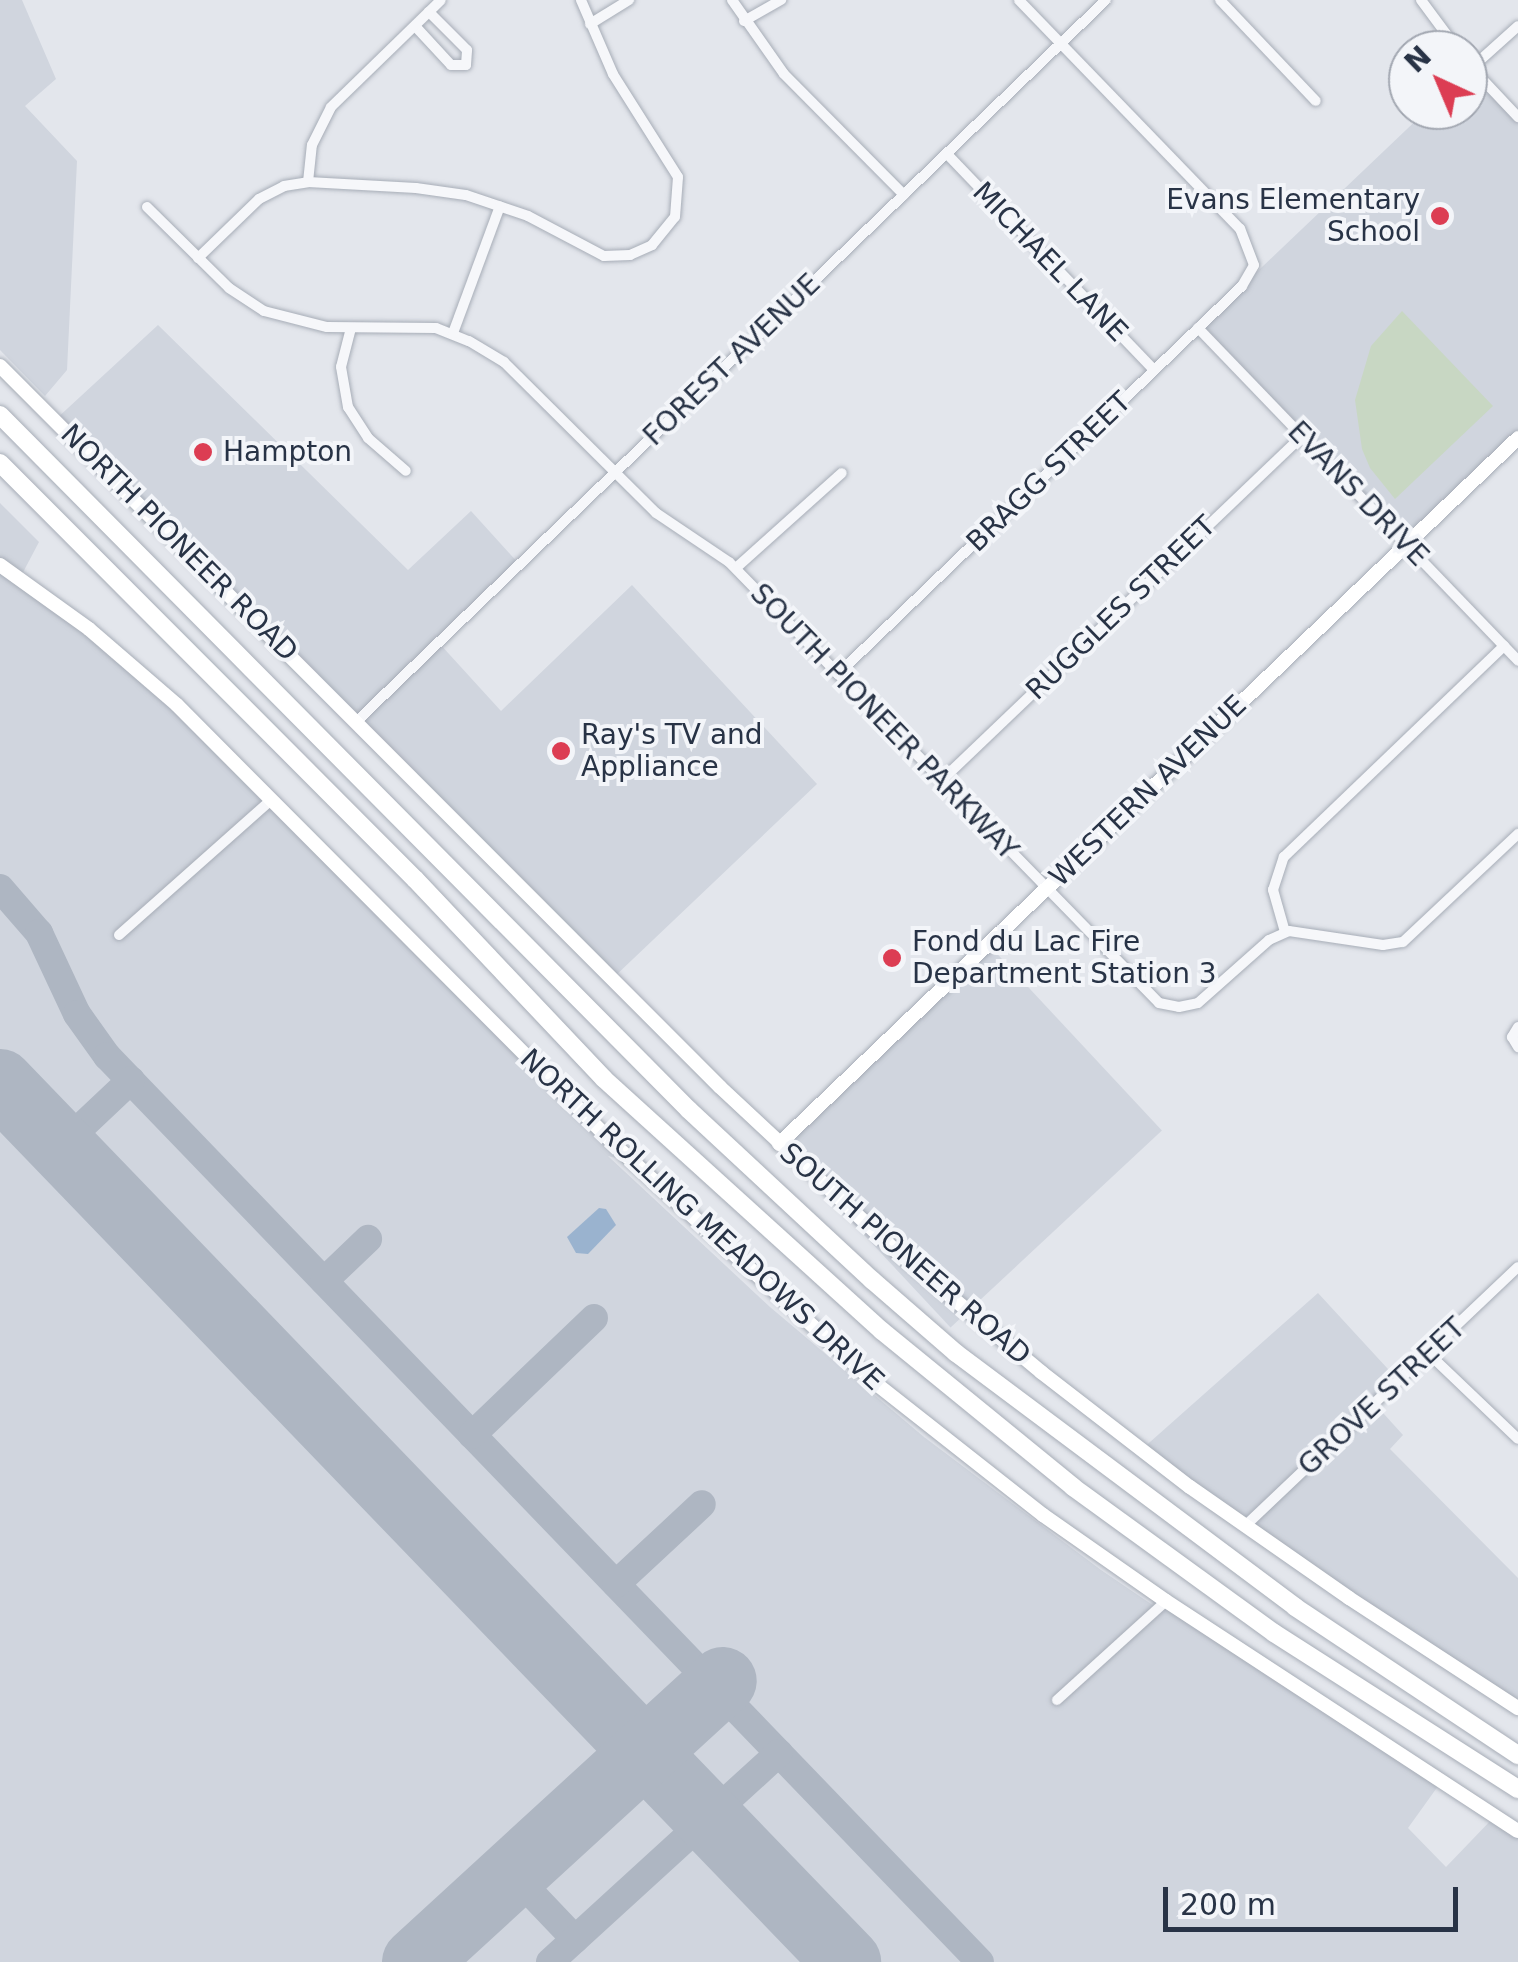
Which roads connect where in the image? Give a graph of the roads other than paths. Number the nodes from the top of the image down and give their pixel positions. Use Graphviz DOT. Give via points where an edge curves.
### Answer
graph roads {
  1 [pos="442,0"];
  2 [pos="580,0"];
  3 [pos="629,0"];
  4 [pos="732,0"];
  5 [pos="781,0"];
  6 [pos="1019,0"];
  7 [pos="1106,0"];
  8 [pos="1220,0"];
  9 [pos="1421,0"];
  10 [pos="429,12"];
  11 [pos="744,21"];
  12 [pos="590,24"];
  13 [pos="415,26"];
  14 [pos="1518,26"];
  15 [pos="1443,30"];
  16 [pos="1062,42"];
  17 [pos="1488,52"];
  18 [pos="1488,87"];
  19 [pos="1316,101"];
  20 [pos="1518,117"];
  21 [pos="947,154"];
  22 [pos="308,182"];
  23 [pos="904,194"];
  24 [pos="500,206"];
  25 [pos="147,207"];
  26 [pos="198,258"];
  27 [pos="350,328"];
  28 [pos="1198,328"];
  29 [pos="453,333"];
  30 [pos="0,366"];
  31 [pos="1154,370"];
  32 [pos="0,415"];
  33 [pos="1302,436"];
  34 [pos="1518,438"];
  35 [pos="0,463"];
  36 [pos="406,471"];
  37 [pos="616,472"];
  38 [pos="842,473"];
  39 [pos="1406,544"];
  40 [pos="0,566"];
  41 [pos="736,568"];
  42 [pos="1504,646"];
  43 [pos="1518,661"];
  44 [pos="838,674"];
  45 [pos="358,720"];
  46 [pos="941,781"];
  47 [pos="271,800"];
  48 [pos="1518,834"];
  49 [pos="1045,890"];
  50 [pos="1284,932"];
  51 [pos="119,934"];
  52 [pos="1518,1027"];
  53 [pos="1518,1048"];
  54 [pos="779,1144"];
  55 [pos="1518,1267"];
  56 [pos="1428,1353"];
  57 [pos="1518,1439"];
  58 [pos="1245,1526"];
  59 [pos="1166,1601"];
  60 [pos="1056,1700"];
  61 [pos="1518,1708"];
  62 [pos="1518,1755"];
  63 [pos="1518,1789"];
  64 [pos="1518,1831"];
  1 -- 10 [label="street"];
  2 -- 12 [label="street"];
  3 -- 12 [label="street"];
  4 -- 11 [label="street"];
  5 -- 11 [label="street"];
  6 -- 16 [label="street"];
  7 -- 16 [label="street, FOREST AVENUE"];
  8 -- 19 [label="street"];
  9 -- 15 [label="street"];
  10 -- 13 [label="street"];
  10 -- 13 [label="street" via="466,50 466,65 451,65"];
  11 -- 23 [label="street" via="784,74"];
  12 -- 24 [label="street" via="621,88 676,171 679,200 672,223 646,249 610,256"];
  13 -- 22 [label="street" via="325,117 311,148"];
  14 -- 17 [label="street"];
  16 -- 21 [label="street, FOREST AVENUE"];
  16 -- 28 [label="street, BRAGG STREET" via="1240,229 1254,265"];
  18 -- 20 [label="street"];
  21 -- 23 [label="street, FOREST AVENUE"];
  21 -- 31 [label="street, MICHAEL LANE"];
  22 -- 24 [label="street" via="428,188"];
  22 -- 26 [label="street" via="259,200"];
  23 -- 37 [label="street, FOREST AVENUE"];
  24 -- 29 [label="street"];
  25 -- 26 [label="street"];
  26 -- 27 [label="street" via="264,311"];
  27 -- 29 [label="street" via="413,324"];
  27 -- 36 [label="street" via="341,368 348,407 368,438"];
  28 -- 31 [label="street, BRAGG STREET"];
  28 -- 33 [label="street, EVANS DRIVE"];
  29 -- 37 [label="street, SOUTH PIONEER PARKWAY" via="509,367"];
  30 -- 45 [label="main road, NORTH PIONEER ROAD"];
  31 -- 44 [label="street, BRAGG STREET"];
  32 -- 62 [label="highway" via="689,1110 872,1280 956,1353 1295,1606"];
  33 -- 39 [label="street, EVANS DRIVE"];
  33 -- 46 [label="street, RUGGLES STREET"];
  34 -- 39 [label="main road, WESTERN AVENUE"];
  35 -- 63 [label="highway" via="604,1078 854,1307 1073,1487 1274,1633"];
  37 -- 41 [label="street, SOUTH PIONEER PARKWAY" via="659,516"];
  37 -- 45 [label="street, FOREST AVENUE"];
  38 -- 41 [label="street"];
  39 -- 42 [label="street, EVANS DRIVE"];
  39 -- 49 [label="main road, WESTERN AVENUE"];
  40 -- 47 [label="main road, NORTH ROLLING MEADOWS DRIVE" via="130,663"];
  41 -- 44 [label="street, SOUTH PIONEER PARKWAY"];
  42 -- 43 [label="street, EVANS DRIVE"];
  42 -- 50 [label="street" via="1285,855 1273,882"];
  44 -- 46 [label="street, SOUTH PIONEER PARKWAY"];
  45 -- 54 [label="main road, SOUTH PIONEER ROAD"];
  46 -- 49 [label="street, SOUTH PIONEER PARKWAY"];
  47 -- 51 [label="street"];
  47 -- 59 [label="main road, NORTH ROLLING MEADOWS DRIVE" via="772,1294 954,1447"];
  48 -- 50 [label="street" via="1403,942"];
  49 -- 50 [label="street, SOUTH PIONEER PARKWAY" via="1149,997 1170,1007 1204,999"];
  49 -- 54 [label="main road, WESTERN AVENUE"];
  52 -- 53 [label="street" via="1512,1038"];
  54 -- 58 [label="main road, SOUTH PIONEER ROAD" via="1004,1342"];
  55 -- 56 [label="street, GROVE STREET"];
  56 -- 57 [label="street"];
  56 -- 58 [label="street, GROVE STREET"];
  58 -- 61 [label="main road, SOUTH PIONEER ROAD"];
  59 -- 60 [label="street"];
  59 -- 64 [label="main road, NORTH ROLLING MEADOWS DRIVE"];
}
